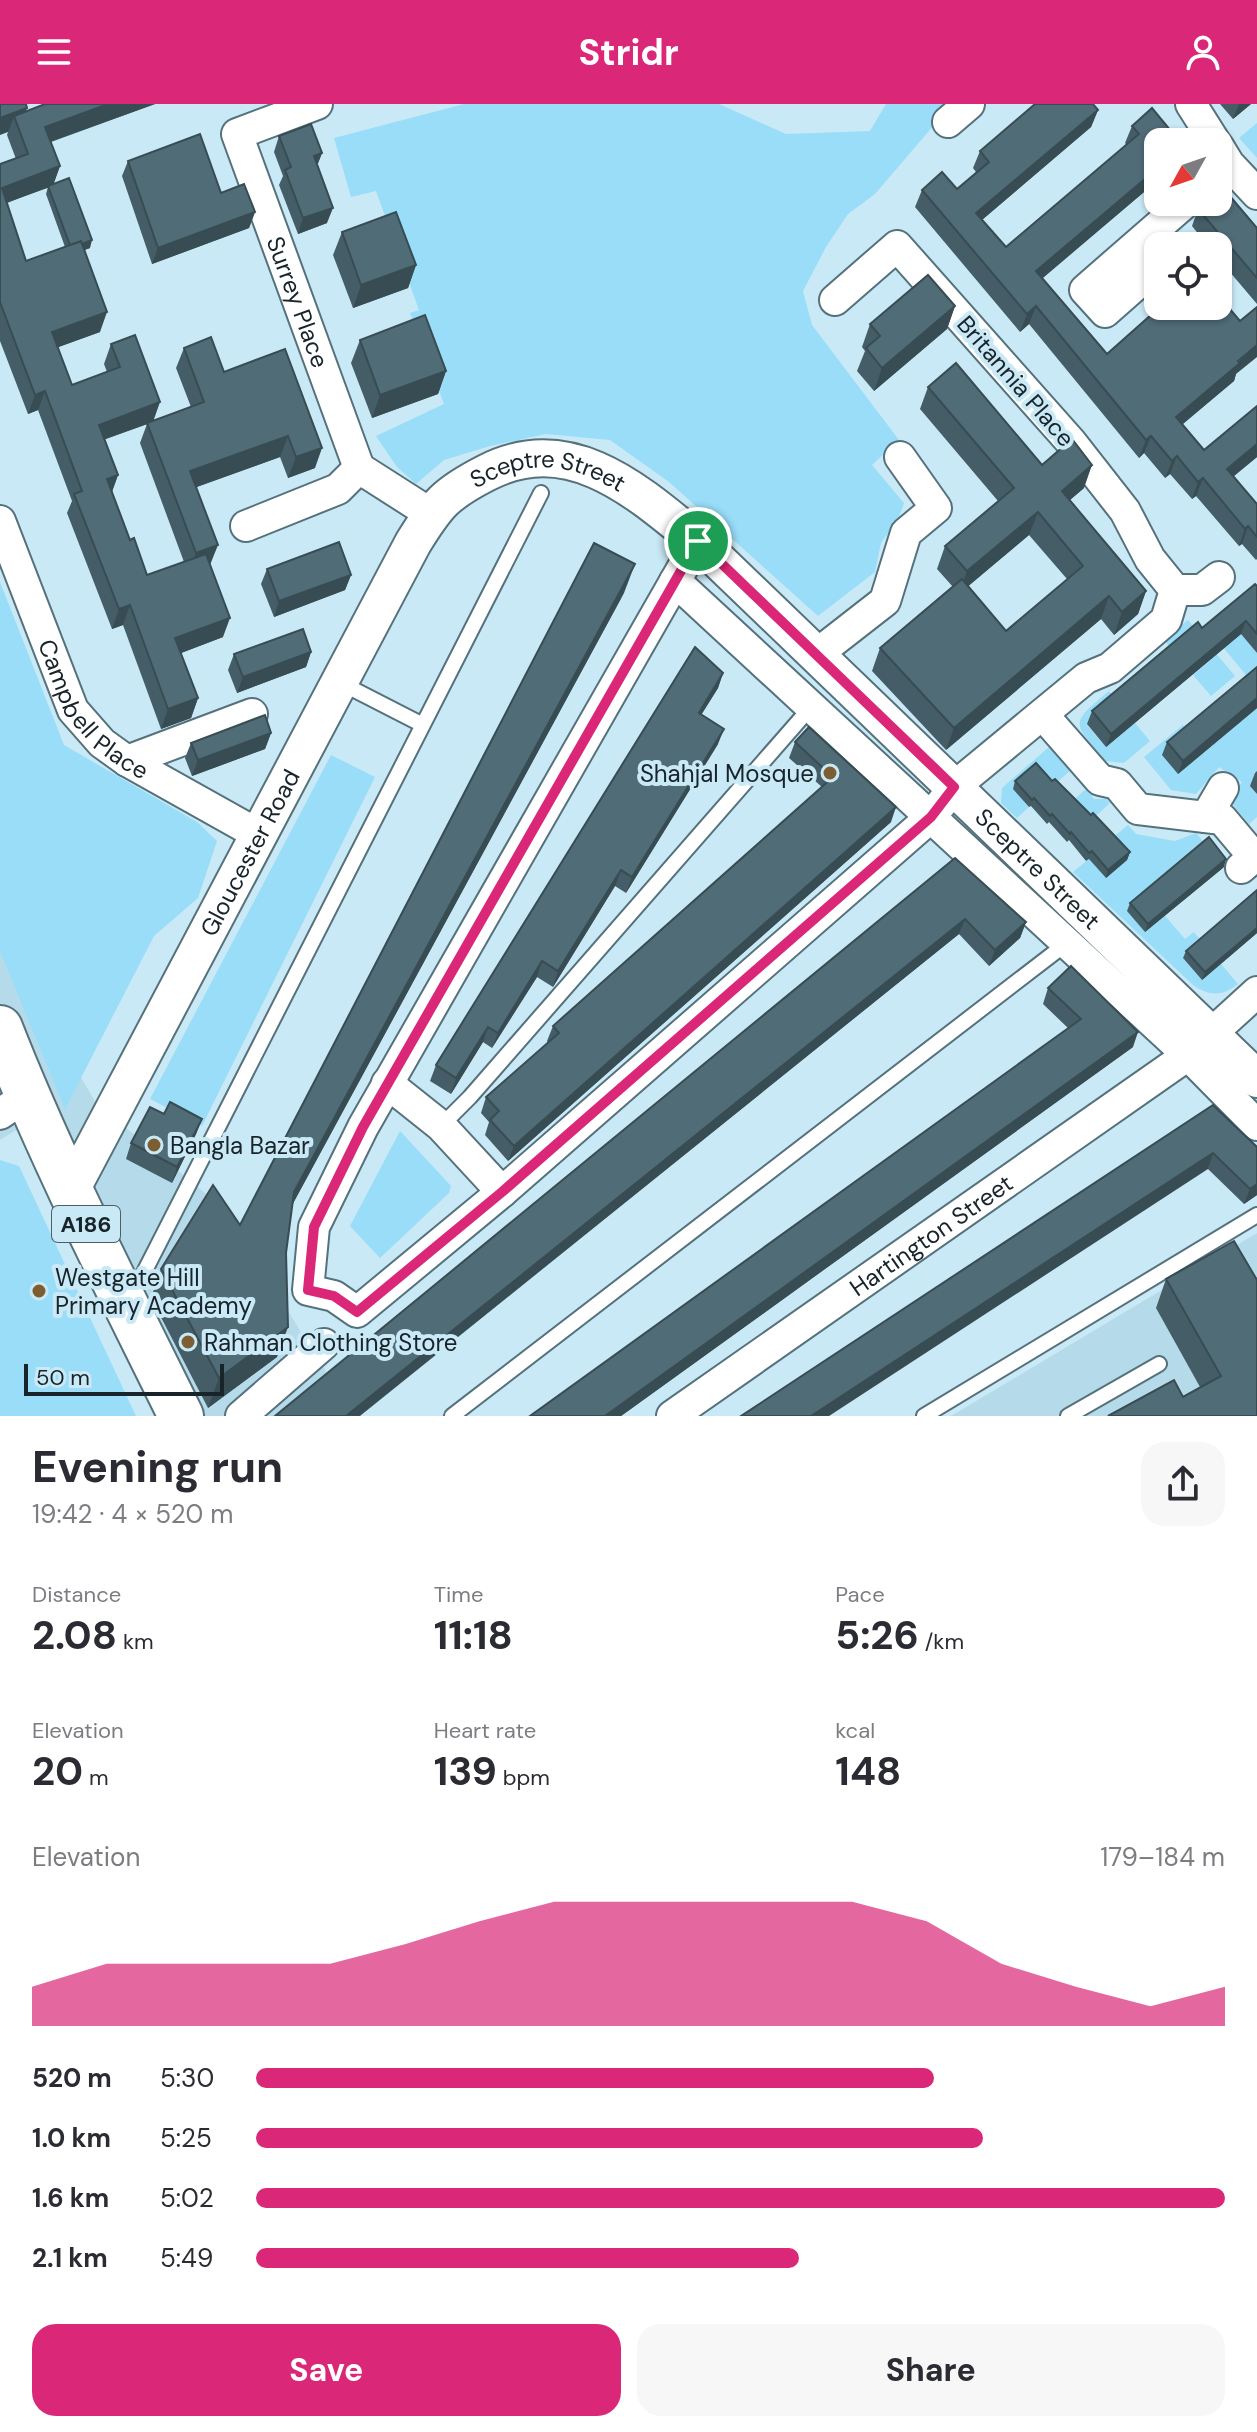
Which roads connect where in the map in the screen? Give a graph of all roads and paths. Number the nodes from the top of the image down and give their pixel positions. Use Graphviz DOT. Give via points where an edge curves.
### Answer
graph roads {
  1 [pos="317,104"];
  2 [pos="1191,104"];
  3 [pos="1204,128"];
  4 [pos="1232,169"];
  5 [pos="1257,194"];
  6 [pos="1170,216"];
  7 [pos="1140,242"];
  8 [pos="835,300"];
  9 [pos="900,457"];
  10 [pos="359,468"];
  11 [pos="541,493"];
  12 [pos="431,514"];
  13 [pos="0,521"];
  14 [pos="246,526"];
  15 [pos="698,541"];
  16 [pos="1219,577"];
  17 [pos="675,581"];
  18 [pos="1175,590"];
  19 [pos="817,654"];
  20 [pos="339,682"];
  21 [pos="811,707"];
  22 [pos="252,714"];
  23 [pos="1043,715"];
  24 [pos="421,724"];
  25 [pos="127,761"];
  26 [pos="954,787"];
  27 [pos="1223,788"];
  28 [pos="931,817"];
  29 [pos="1206,817"];
  30 [pos="259,835"];
  31 [pos="1241,868"];
  32 [pos="1067,943"];
  33 [pos="1257,992"];
  34 [pos="0,1028"];
  35 [pos="1199,1045"];
  36 [pos="1257,1079"];
  37 [pos="387,1083"];
  38 [pos="13,1105"];
  39 [pos="1257,1125"];
  40 [pos="441,1126"];
  41 [pos="70,1192"];
  42 [pos="502,1192"];
  43 [pos="1257,1215"];
  44 [pos="127,1306"];
  45 [pos="324,1344"];
  46 [pos="1159,1364"];
  47 [pos="181,1416"];
  48 [pos="241,1416"];
  49 [pos="452,1416"];
  50 [pos="672,1416"];
  51 [pos="924,1416"];
  52 [pos="1068,1416"];
  1 -- 10 [label="street, Surrey Place" via="237,134"];
  2 -- 3 [label="street"];
  4 -- 5 [label="street"];
  6 -- 7 [label="street"];
  8 -- 18 [label="street, Britannia Place" via="897,246 1071,442 1125,511 1150,559"];
  9 -- 19 [label="street" via="936,508 906,533 885,601"];
  10 -- 12 [label="street"];
  10 -- 14 [label="street" via="338,489"];
  11 -- 24 [label="lane"];
  12 -- 15 [label="street, Sceptre Street" via="447,495 506,463 563,459 632,489"];
  12 -- 20 [label="street, Gloucester Road"];
  13 -- 25 [label="street, Campbell Place" via="73,710 102,743"];
  15 -- 17 [label="street"];
  15 -- 19 [label="street, Sceptre Street"];
  16 -- 18 [label="street" via="1202,590"];
  17 -- 21 [label="street, Sceptre Street"];
  17 -- 37 [label="street"];
  18 -- 23 [label="street" via="1166,620"];
  19 -- 26 [label="street, Sceptre Street"];
  20 -- 24 [label="lane"];
  20 -- 30 [label="street, Gloucester Road"];
  21 -- 28 [label="street, Sceptre Street"];
  21 -- 40 [label="lane"];
  22 -- 25 [label="street"];
  23 -- 26 [label="street"];
  23 -- 29 [label="street" via="1100,780 1117,784 1138,809"];
  24 -- 44 [label="lane"];
  25 -- 30 [label="street, Campbell Place"];
  26 -- 28 [label="street"];
  26 -- 35 [label="street, Sceptre Street"];
  27 -- 29 [label="street"];
  28 -- 32 [label="street, Sceptre Street"];
  28 -- 42 [label="street"];
  29 -- 31 [label="street" via="1222,819 1254,857"];
  30 -- 41 [label="street, Gloucester Road"];
  32 -- 35 [label="street, Sceptre Street"];
  32 -- 49 [label="lane"];
  33 -- 35 [label="street, Hartington Street"];
  34 -- 38 [label="main road, A186"];
  35 -- 36 [label="street, Sceptre Street"];
  35 -- 39 [label="street, Sceptre Street"];
  35 -- 50 [label="street, Hartington Street"];
  37 -- 40 [label="street"];
  37 -- 42 [label="street" via="314,1227 308,1290 334,1296 357,1312"];
  38 -- 41 [label="main road, A186"];
  40 -- 42 [label="street"];
  41 -- 44 [label="main road, A186"];
  43 -- 51 [label="lane"];
  44 -- 47 [label="main road, A186"];
  45 -- 48 [label="street"];
  46 -- 52 [label="lane"];
}
